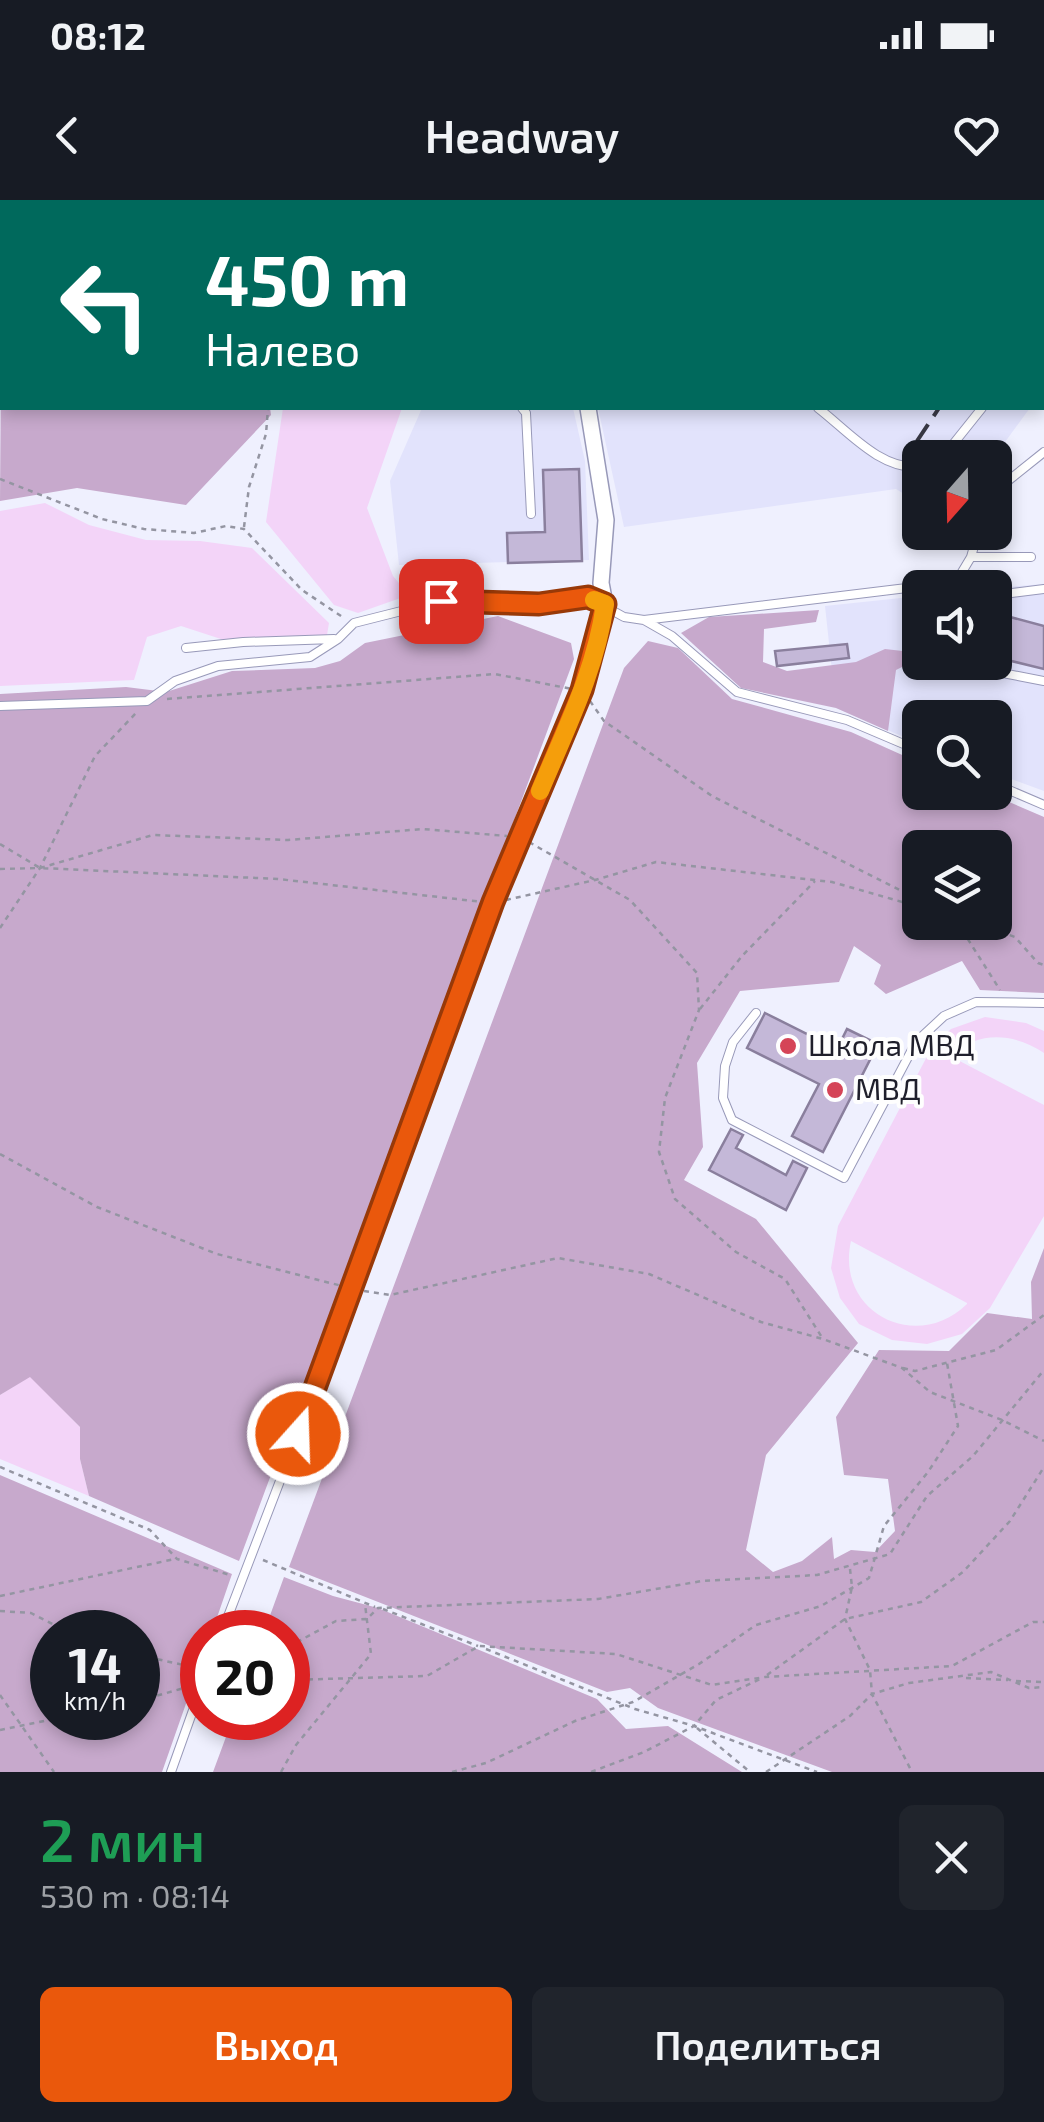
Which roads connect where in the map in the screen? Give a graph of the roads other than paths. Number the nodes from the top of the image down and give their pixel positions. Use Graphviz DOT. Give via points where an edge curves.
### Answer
graph roads {
  1 [pos="523,410"];
  2 [pos="588,410"];
  3 [pos="820,410"];
  4 [pos="980,410"];
  5 [pos="956,440"];
  6 [pos="1044,452"];
  7 [pos="902,468"];
  8 [pos="1012,477"];
  9 [pos="531,514"];
  10 [pos="973,550"];
  11 [pos="971,557"];
  12 [pos="1030,557"];
  13 [pos="965,570"];
  14 [pos="1044,590"];
  15 [pos="902,591"];
  16 [pos="1012,593"];
  17 [pos="605,604"];
  18 [pos="644,620"];
  19 [pos="338,639"];
  20 [pos="186,648"];
  21 [pos="1012,675"];
  22 [pos="1044,681"];
  23 [pos="0,706"];
  24 [pos="902,743"];
  25 [pos="1012,791"];
  26 [pos="1044,804"];
  27 [pos="1044,1003"];
  28 [pos="756,1013"];
  29 [pos="230,1610"];
  30 [pos="182,1740"];
  31 [pos="171,1772"];
  1 -- 9 [label="lane"];
  2 -- 17 [label="street" via="606,520"];
  3 -- 7 [label="lane"];
  4 -- 5 [label="lane"];
  6 -- 8 [label="lane"];
  10 -- 11 [label="lane"];
  11 -- 12 [label="lane"];
  11 -- 13 [label="lane"];
  14 -- 16 [label="lane"];
  15 -- 18 [label="lane"];
  17 -- 18 [label="lane"];
  17 -- 19 [label="lane" via="588,597 539,604 441,601 354,623"];
  17 -- 29 [label="lane" via="582,690 493,902"];
  18 -- 24 [label="lane" via="737,692 847,720"];
  19 -- 20 [label="lane"];
  19 -- 23 [label="lane" via="310,657 218,666 175,681 147,701"];
  21 -- 22 [label="lane"];
  25 -- 26 [label="lane"];
  27 -- 28 [label="lane" via="976,1002 944,1016 916,1042 844,1178 732,1120 723,1098 725,1066"];
  30 -- 31 [label="lane"];
}
